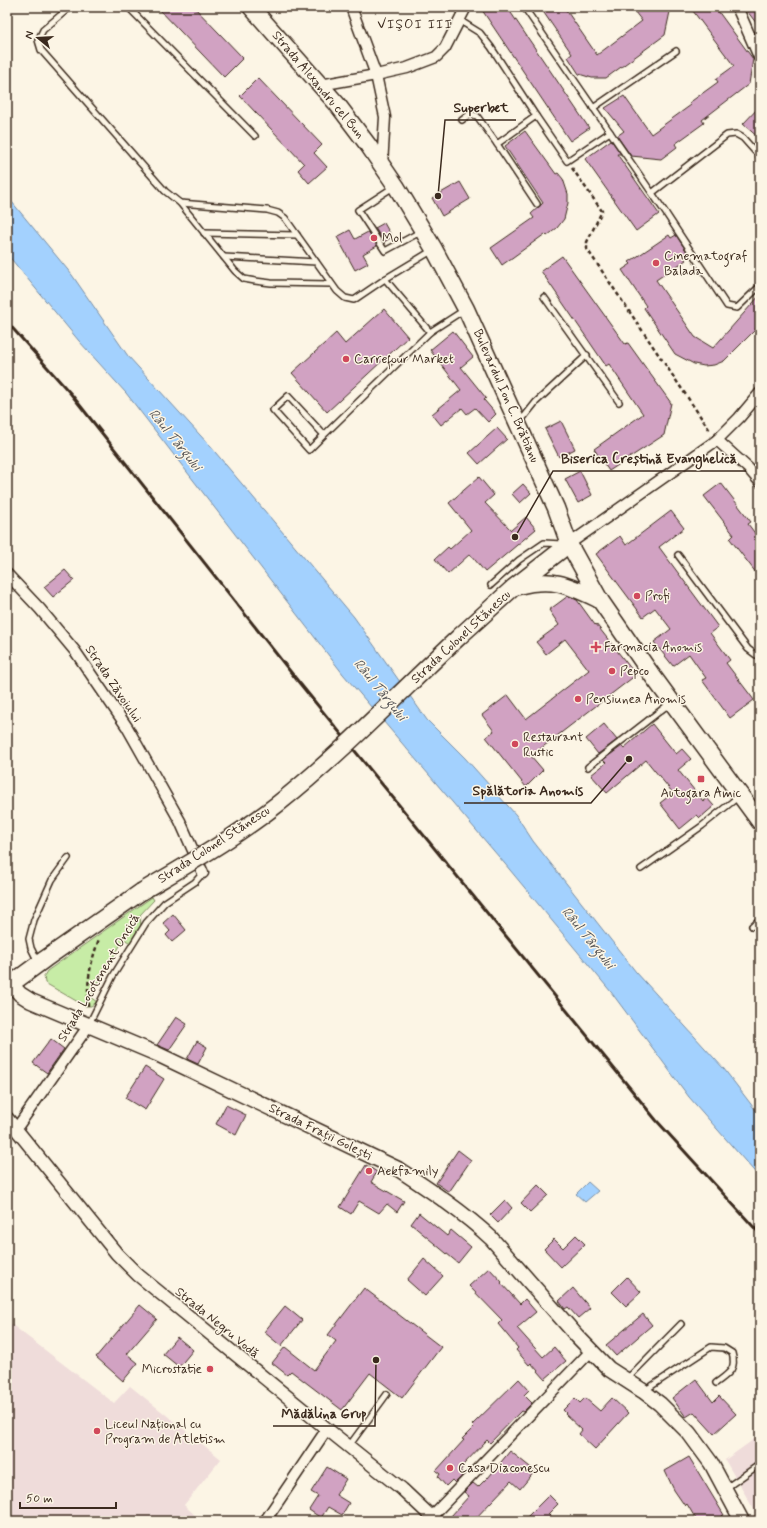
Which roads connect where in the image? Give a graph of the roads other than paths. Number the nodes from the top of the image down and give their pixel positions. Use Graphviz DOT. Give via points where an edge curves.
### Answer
graph roads {
  1 [pos="69,7"];
  2 [pos="128,7"];
  3 [pos="251,7"];
  4 [pos="351,7"];
  5 [pos="466,7"];
  6 [pos="524,7"];
  7 [pos="737,7"];
  8 [pos="459,20"];
  9 [pos="676,51"];
  10 [pos="760,59"];
  11 [pos="376,75"];
  12 [pos="320,85"];
  13 [pos="593,108"];
  14 [pos="536,116"];
  15 [pos="462,120"];
  16 [pos="610,132"];
  17 [pos="255,136"];
  18 [pos="497,144"];
  19 [pos="760,157"];
  20 [pos="382,165"];
  21 [pos="396,186"];
  22 [pos="652,193"];
  23 [pos="180,203"];
  24 [pos="537,204"];
  25 [pos="422,230"];
  26 [pos="204,233"];
  27 [pos="297,235"];
  28 [pos="434,249"];
  29 [pos="224,257"];
  30 [pos="316,262"];
  31 [pos="385,279"];
  32 [pos="331,284"];
  33 [pos="760,286"];
  34 [pos="544,297"];
  35 [pos="466,309"];
  36 [pos="430,332"];
  37 [pos="587,355"];
  38 [pos="760,393"];
  39 [pos="619,402"];
  40 [pos="519,423"];
  41 [pos="324,435"];
  42 [pos="717,440"];
  43 [pos="759,480"];
  44 [pos="570,544"];
  45 [pos="678,555"];
  46 [pos="7,574"];
  47 [pos="491,586"];
  48 [pos="514,587"];
  49 [pos="600,600"];
  50 [pos="760,656"];
  51 [pos="671,702"];
  52 [pos="588,767"];
  53 [pos="741,796"];
  54 [pos="760,822"];
  55 [pos="68,858"];
  56 [pos="641,869"];
  57 [pos="204,873"];
  58 [pos="760,919"];
  59 [pos="752,926"];
  60 [pos="39,963"];
  61 [pos="9,985"];
  62 [pos="89,1025"];
  63 [pos="7,1118"];
  64 [pos="16,1129"];
  65 [pos="681,1324"];
  66 [pos="591,1351"];
  67 [pos="626,1380"];
  68 [pos="716,1383"];
  69 [pos="643,1391"];
  70 [pos="387,1394"];
  71 [pos="326,1430"];
  72 [pos="349,1446"];
  73 [pos="760,1464"];
  74 [pos="725,1489"];
  75 [pos="434,1518"];
  76 [pos="265,1521"];
  77 [pos="742,1521"];
  1 -- 23 [label="lane" via="43,30 38,40 41,50 165,191"];
  2 -- 17 [label="lane"];
  3 -- 12 [label="main road, Strada Alexandru cel Bun"];
  4 -- 11 [label="street"];
  5 -- 8 [label="street"];
  6 -- 13 [label="lane"];
  7 -- 10 [label="street"];
  8 -- 11 [label="street" via="445,48 436,57 407,68"];
  8 -- 14 [label="lane" via="480,33"];
  9 -- 13 [label="lane"];
  11 -- 12 [label="street"];
  11 -- 20 [label="street" via="385,117"];
  12 -- 20 [label="main road, Strada Alexandru cel Bun"];
  13 -- 16 [label="lane"];
  14 -- 16 [label="lane" via="567,161"];
  14 -- 18 [label="lane"];
  15 -- 18 [label="lane" via="470,114 477,116"];
  16 -- 22 [label="lane"];
  18 -- 24 [label="lane"];
  19 -- 22 [label="lane" via="743,138 736,134 727,135"];
  20 -- 21 [label="main road, Bulevardul Ion C. Brătianu"];
  21 -- 25 [label="main road, Bulevardul Ion C. Brătianu"];
  21 -- 25 [label="lane" via="358,210 385,251"];
  22 -- 33 [label="lane" via="727,306 737,308"];
  23 -- 26 [label="lane"];
  23 -- 27 [label="lane" via="278,213 285,218"];
  25 -- 28 [label="main road, Bulevardul Ion C. Brătianu"];
  26 -- 27 [label="lane"];
  26 -- 29 [label="lane"];
  27 -- 30 [label="lane"];
  28 -- 31 [label="lane"];
  28 -- 35 [label="main road, Bulevardul Ion C. Brătianu"];
  29 -- 30 [label="lane"];
  29 -- 32 [label="lane" via="244,279 271,283"];
  30 -- 32 [label="lane"];
  31 -- 32 [label="lane" via="354,300 345,298"];
  31 -- 36 [label="lane"];
  34 -- 37 [label="lane"];
  35 -- 36 [label="lane"];
  35 -- 40 [label="main road, Bulevardul Ion C. Brătianu"];
  36 -- 41 [label="lane"];
  37 -- 39 [label="lane"];
  37 -- 40 [label="lane" via="536,402"];
  38 -- 42 [label="street"];
  40 -- 44 [label="main road, Bulevardul Ion C. Brătianu"];
  41 -- 41 [label="lane" via="288,396 272,410 309,450"];
  42 -- 43 [label="street"];
  42 -- 44 [label="street"];
  44 -- 47 [label="lane" via="544,543 519,560"];
  44 -- 48 [label="main road, Strada Colonel Stănescu"];
  44 -- 49 [label="main road, Bulevardul Ion C. Brătianu"];
  45 -- 50 [label="lane" via="748,649"];
  46 -- 57 [label="street, Strada Zăvoiului" via="75,651 127,727 180,821"];
  48 -- 49 [label="main road" via="534,582 552,582 574,588"];
  48 -- 60 [label="main road, Strada Colonel Stănescu, bridge" via="325,765 278,804 225,842 141,892"];
  49 -- 51 [label="main road, Bulevardul Ion C. Brătianu"];
  51 -- 52 [label="lane"];
  51 -- 53 [label="main road, Bulevardul Ion C. Brătianu"];
  53 -- 54 [label="main road, Bulevardul Ion C. Brătianu"];
  53 -- 56 [label="lane"];
  55 -- 60 [label="lane" via="52,880 29,938"];
  57 -- 62 [label="lane, Strada Locotenent Oncică" via="165,902 146,923 113,976"];
  58 -- 59 [label="lane"];
  60 -- 61 [label="main road, Strada Colonel Stănescu"];
  61 -- 62 [label="main road, Strada Frații Golești" via="31,1001"];
  62 -- 64 [label="street, Strada Locotenent Oncică"];
  62 -- 66 [label="main road, Strada Frații Golești" via="157,1054 398,1169 431,1190 491,1238"];
  63 -- 64 [label="street, Strada Negru Vodă"];
  64 -- 71 [label="street, Strada Negru Vodă" via="117,1254 138,1275"];
  65 -- 67 [label="lane"];
  66 -- 67 [label="main road, Strada Frații Golești" via="609,1369"];
  66 -- 75 [label="street"];
  67 -- 69 [label="main road, Strada Frații Golești"];
  68 -- 69 [label="lane" via="731,1372 734,1362 732,1353 724,1348 711,1347"];
  69 -- 74 [label="main road, Strada Frații Golești" via="689,1433 711,1463"];
  70 -- 72 [label="lane"];
  71 -- 72 [label="street, Strada Negru Vodă"];
  71 -- 76 [label="street"];
  72 -- 75 [label="street, Strada Negru Vodă"];
  73 -- 74 [label="lane"];
  74 -- 77 [label="main road, Strada Frații Golești"];
}
